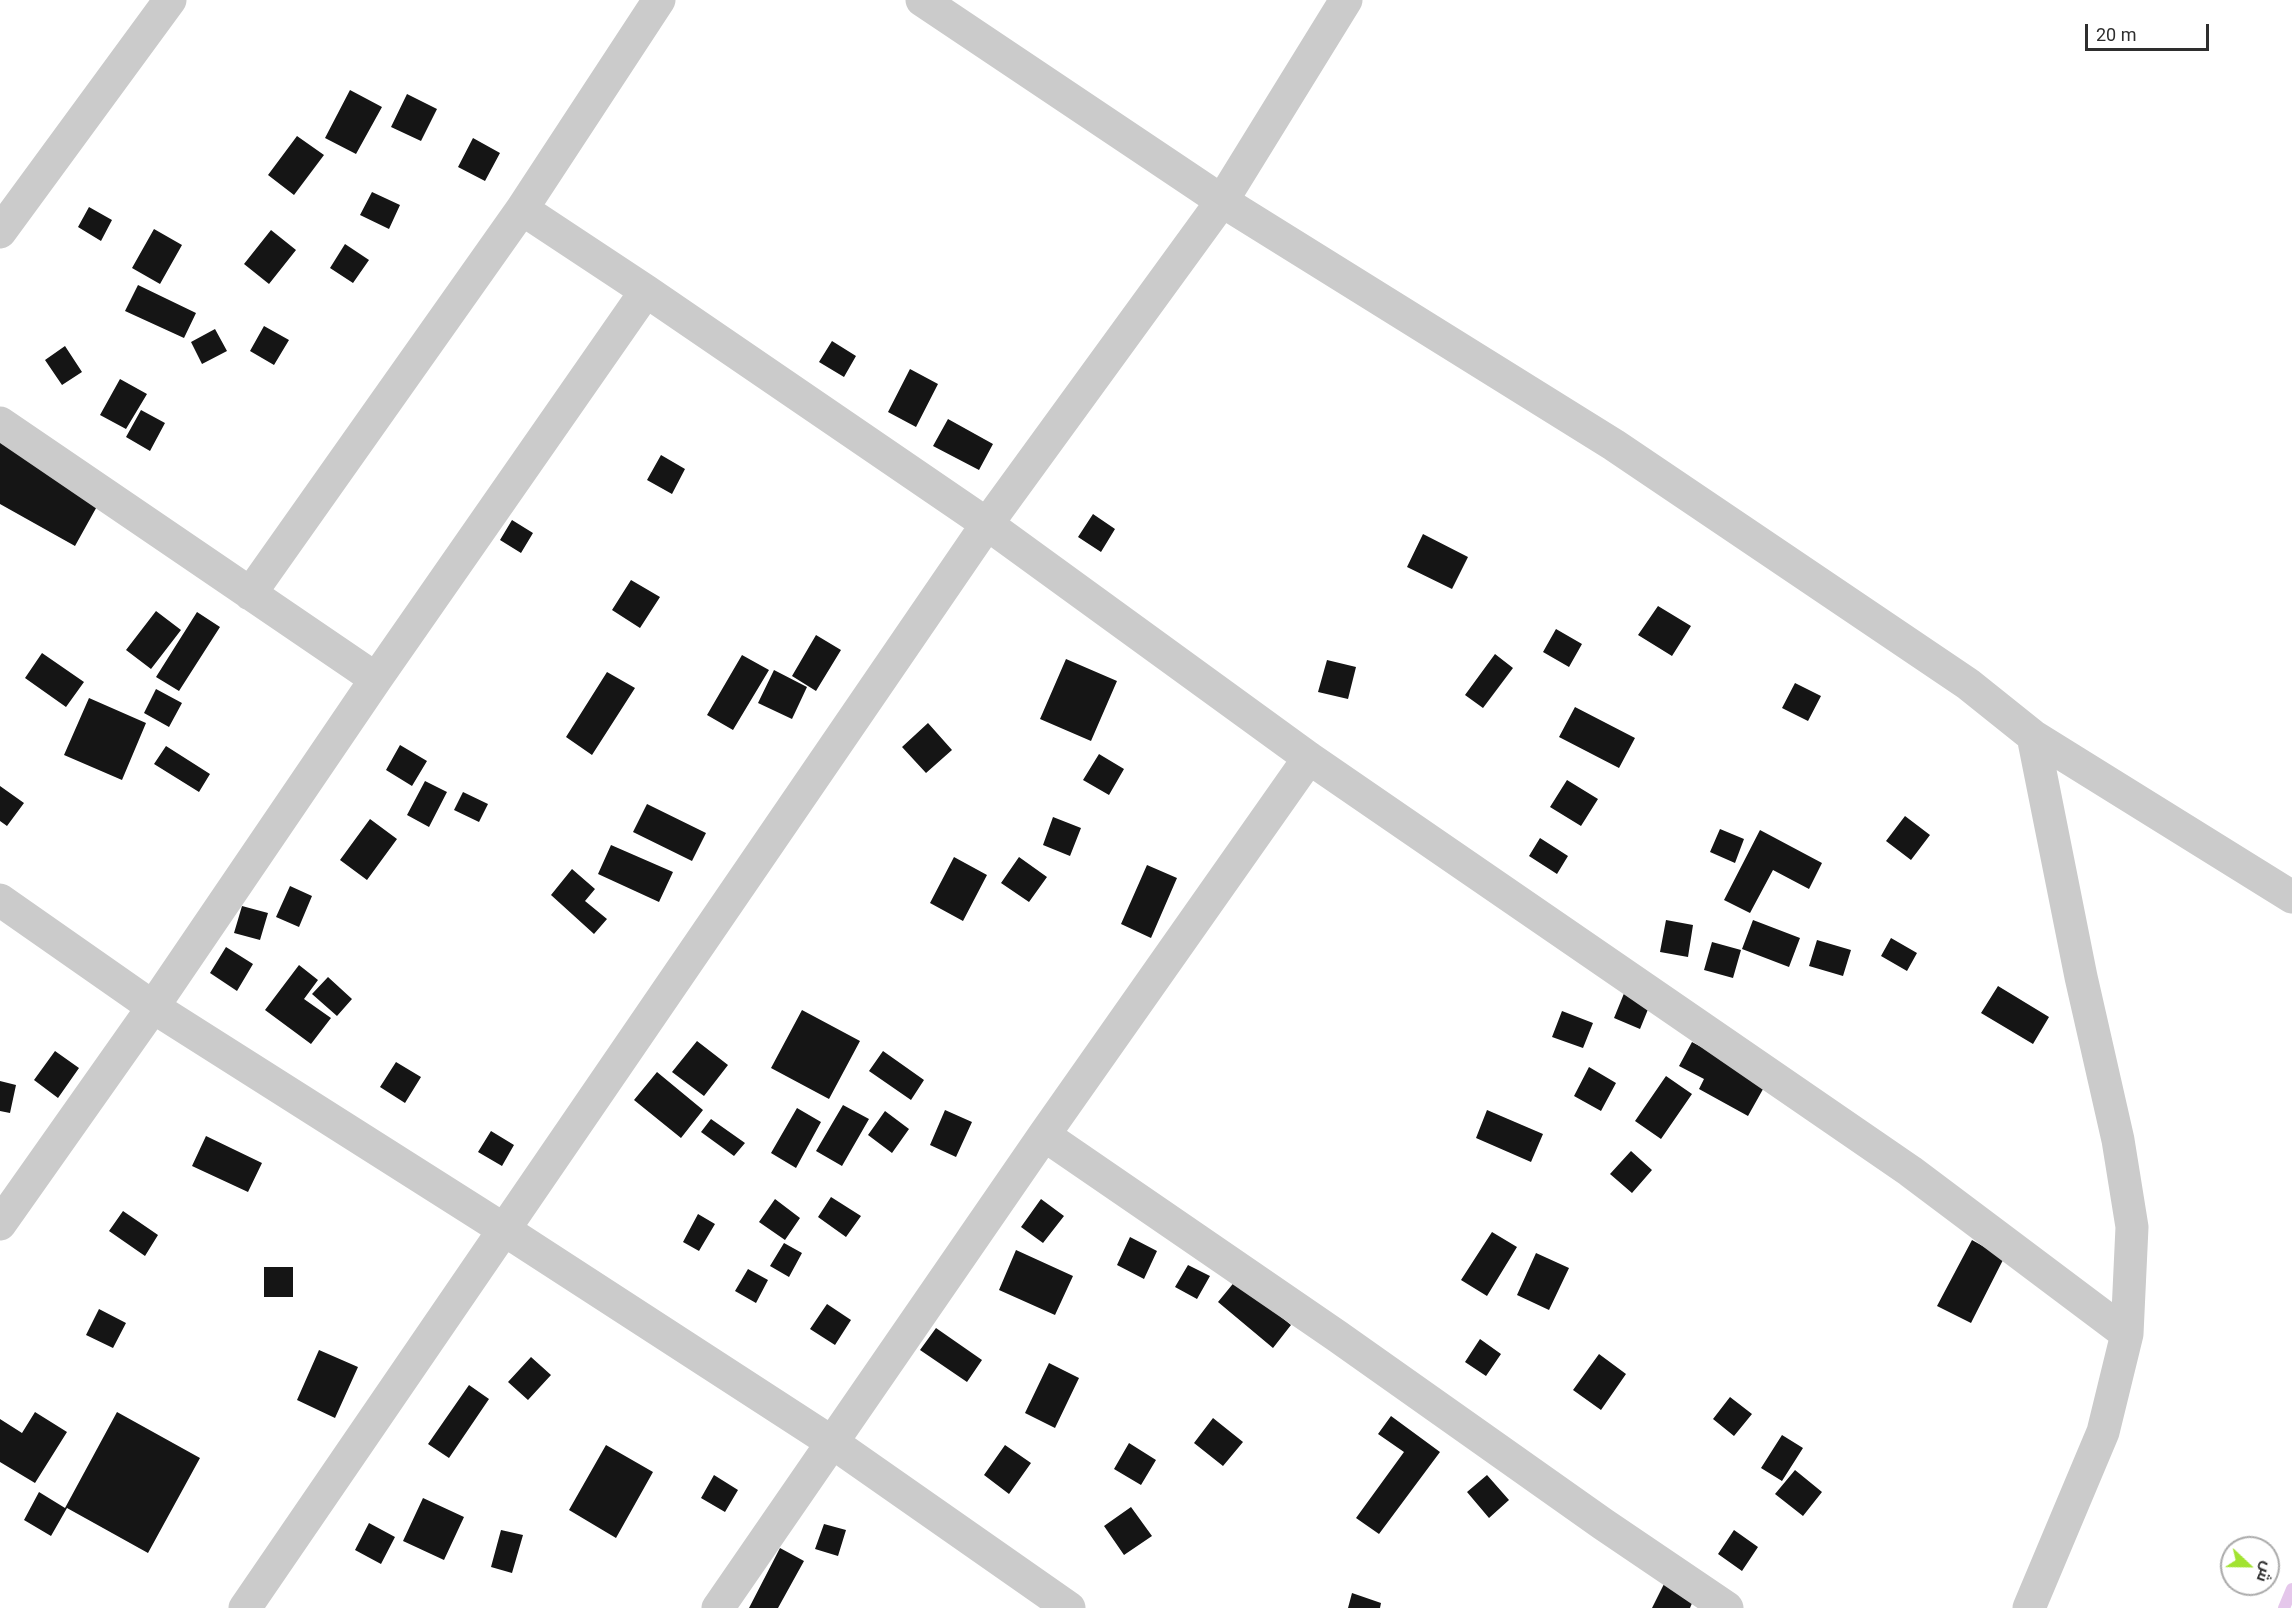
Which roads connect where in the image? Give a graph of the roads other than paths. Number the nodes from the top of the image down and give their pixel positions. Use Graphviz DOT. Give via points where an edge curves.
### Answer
graph roads {
  1 [pos="170,0"];
  2 [pos="659,0"];
  3 [pos="922,0"];
  4 [pos="1346,0"];
  5 [pos="1222,201"];
  6 [pos="522,209"];
  7 [pos="0,232"];
  8 [pos="646,291"];
  9 [pos="0,423"];
  10 [pos="987,524"];
  11 [pos="250,594"];
  12 [pos="376,679"];
  13 [pos="2034,736"];
  14 [pos="1309,758"];
  15 [pos="2292,897"];
  16 [pos="0,900"];
  17 [pos="153,1007"];
  18 [pos="1044,1135"];
  19 [pos="0,1224"];
  20 [pos="503,1229"];
  21 [pos="2127,1334"];
  22 [pos="833,1443"];
  23 [pos="245,1608"];
  24 [pos="718,1608"];
  25 [pos="1069,1608"];
  26 [pos="1727,1608"];
  27 [pos="2029,1608"];
  1 -- 7 [label="street"];
  2 -- 6 [label="street"];
  3 -- 5 [label="street"];
  4 -- 5 [label="street"];
  5 -- 10 [label="street"];
  5 -- 13 [label="street" via="1614,445 1968,684"];
  6 -- 8 [label="street"];
  6 -- 11 [label="street"];
  8 -- 10 [label="street"];
  8 -- 12 [label="street"];
  9 -- 11 [label="street"];
  10 -- 14 [label="street"];
  10 -- 20 [label="street"];
  11 -- 12 [label="street"];
  12 -- 17 [label="street"];
  13 -- 15 [label="street"];
  13 -- 21 [label="street" via="2081,977 2118,1140 2132,1227"];
  14 -- 18 [label="street"];
  14 -- 21 [label="street" via="1910,1171"];
  16 -- 17 [label="street"];
  17 -- 19 [label="street"];
  17 -- 20 [label="street"];
  18 -- 22 [label="street"];
  18 -- 26 [label="street"];
  20 -- 22 [label="street"];
  20 -- 23 [label="street"];
  21 -- 27 [label="street" via="2103,1432"];
  22 -- 24 [label="street"];
  22 -- 25 [label="street"];
}
